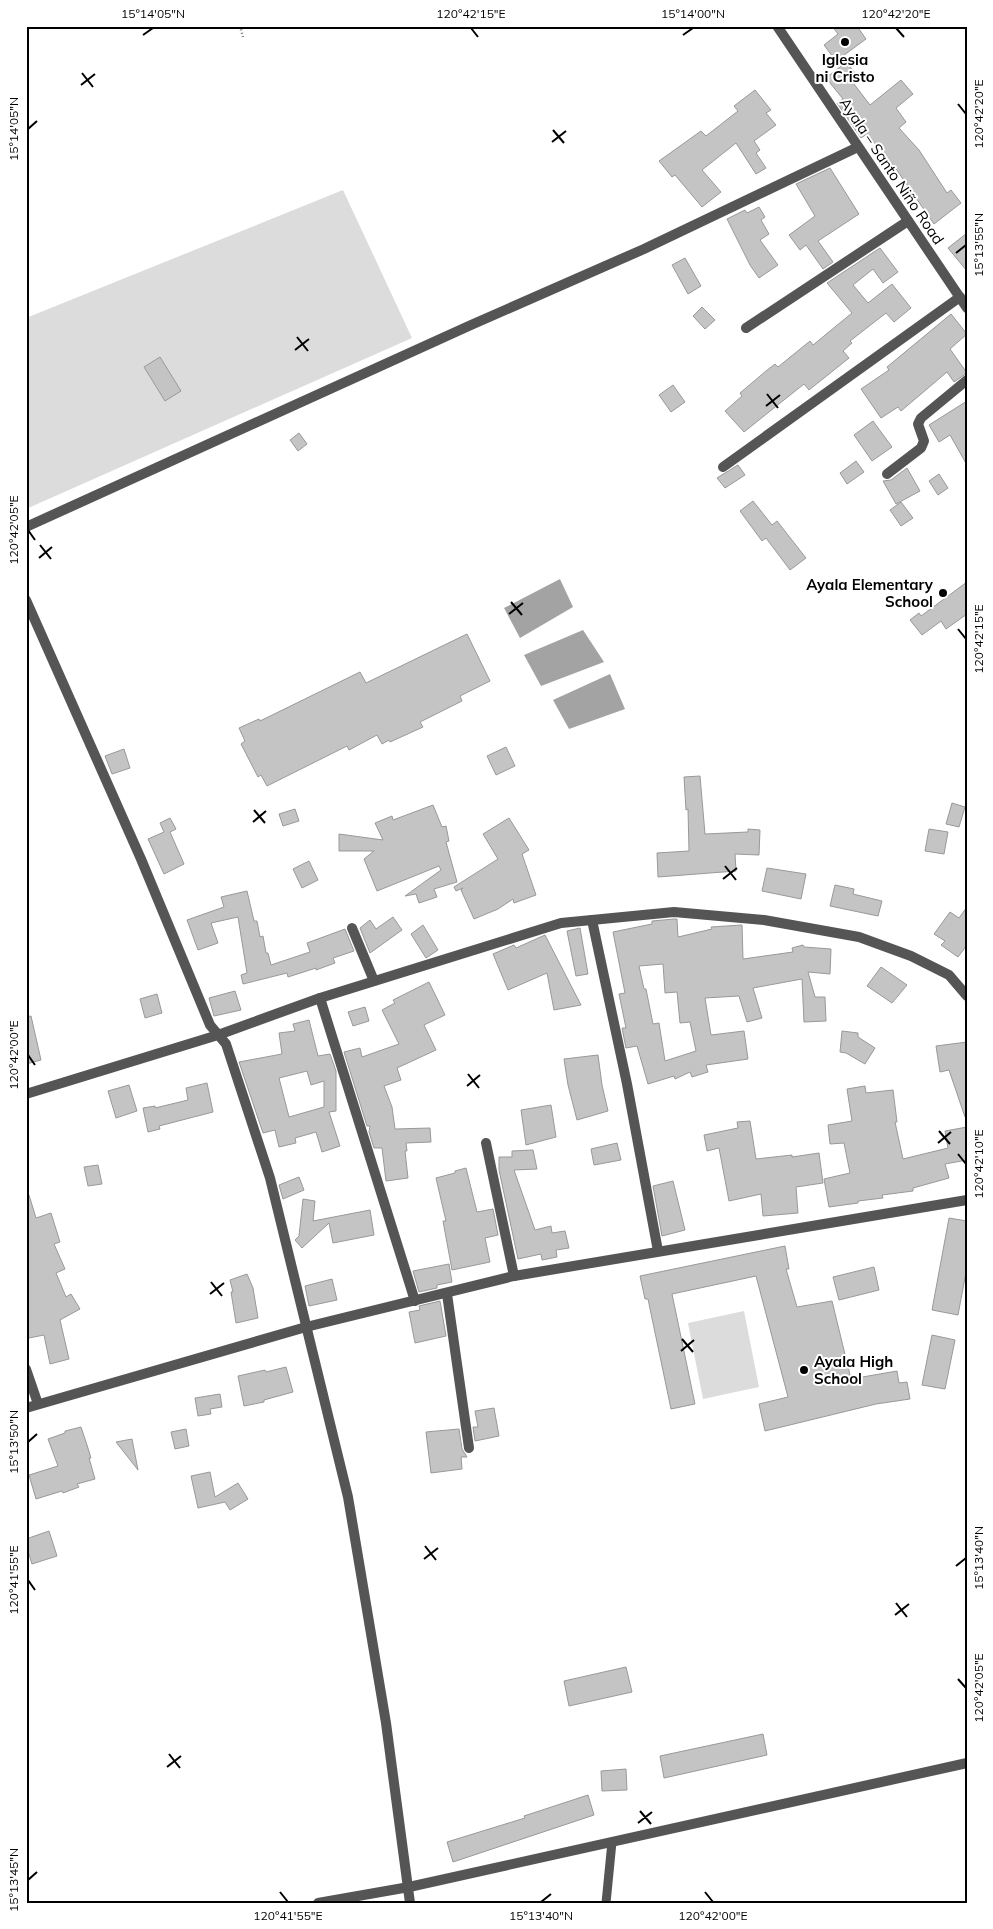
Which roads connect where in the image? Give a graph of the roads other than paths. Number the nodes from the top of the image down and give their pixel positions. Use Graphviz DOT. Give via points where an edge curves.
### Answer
graph roads {
  1 [pos="777,26"];
  2 [pos="858,148"];
  3 [pos="908,221"];
  4 [pos="960,297"];
  5 [pos="967,308"];
  6 [pos="746,328"];
  7 [pos="967,380"];
  8 [pos="723,467"];
  9 [pos="887,474"];
  10 [pos="26,527"];
  11 [pos="26,600"];
  12 [pos="592,920"];
  13 [pos="352,928"];
  14 [pos="374,981"];
  15 [pos="967,996"];
  16 [pos="320,998"];
  17 [pos="218,1035"];
  18 [pos="26,1094"];
  19 [pos="486,1142"];
  20 [pos="967,1200"];
  21 [pos="658,1251"];
  22 [pos="514,1276"];
  23 [pos="447,1294"];
  24 [pos="415,1301"];
  25 [pos="306,1327"];
  26 [pos="26,1369"];
  27 [pos="38,1404"];
  28 [pos="26,1408"];
  29 [pos="469,1448"];
  30 [pos="967,1763"];
  31 [pos="612,1842"];
  32 [pos="409,1887"];
  33 [pos="318,1903"];
  34 [pos="410,1903"];
  35 [pos="606,1903"];
  1 -- 2 [label="street, Ayala – Santo Niño Road"];
  2 -- 3 [label="street, Ayala – Santo Niño Road"];
  2 -- 10 [label="street" via="644,249"];
  3 -- 4 [label="street, Ayala – Santo Niño Road"];
  3 -- 6 [label="street"];
  4 -- 5 [label="street, Ayala – Santo Niño Road"];
  4 -- 8 [label="street"];
  7 -- 9 [label="street" via="921,418 918,424 924,441 921,448"];
  11 -- 17 [label="street" via="141,859 210,1025"];
  12 -- 14 [label="street" via="561,923"];
  12 -- 15 [label="street" via="674,912 764,920 859,937 949,974"];
  12 -- 21 [label="street"];
  13 -- 14 [label="street"];
  14 -- 16 [label="street"];
  16 -- 17 [label="street"];
  16 -- 24 [label="street"];
  17 -- 18 [label="street"];
  17 -- 25 [label="street" via="226,1044 270,1178"];
  19 -- 22 [label="street"];
  20 -- 21 [label="street"];
  21 -- 22 [label="street"];
  22 -- 23 [label="street"];
  23 -- 24 [label="street"];
  23 -- 29 [label="street"];
  24 -- 25 [label="street"];
  25 -- 27 [label="street"];
  25 -- 32 [label="street" via="348,1497 386,1723"];
  26 -- 27 [label="street"];
  27 -- 28 [label="street"];
  30 -- 31 [label="street"];
  31 -- 32 [label="street"];
  31 -- 35 [label="lane"];
  32 -- 33 [label="street"];
  32 -- 34 [label="street"];
}
